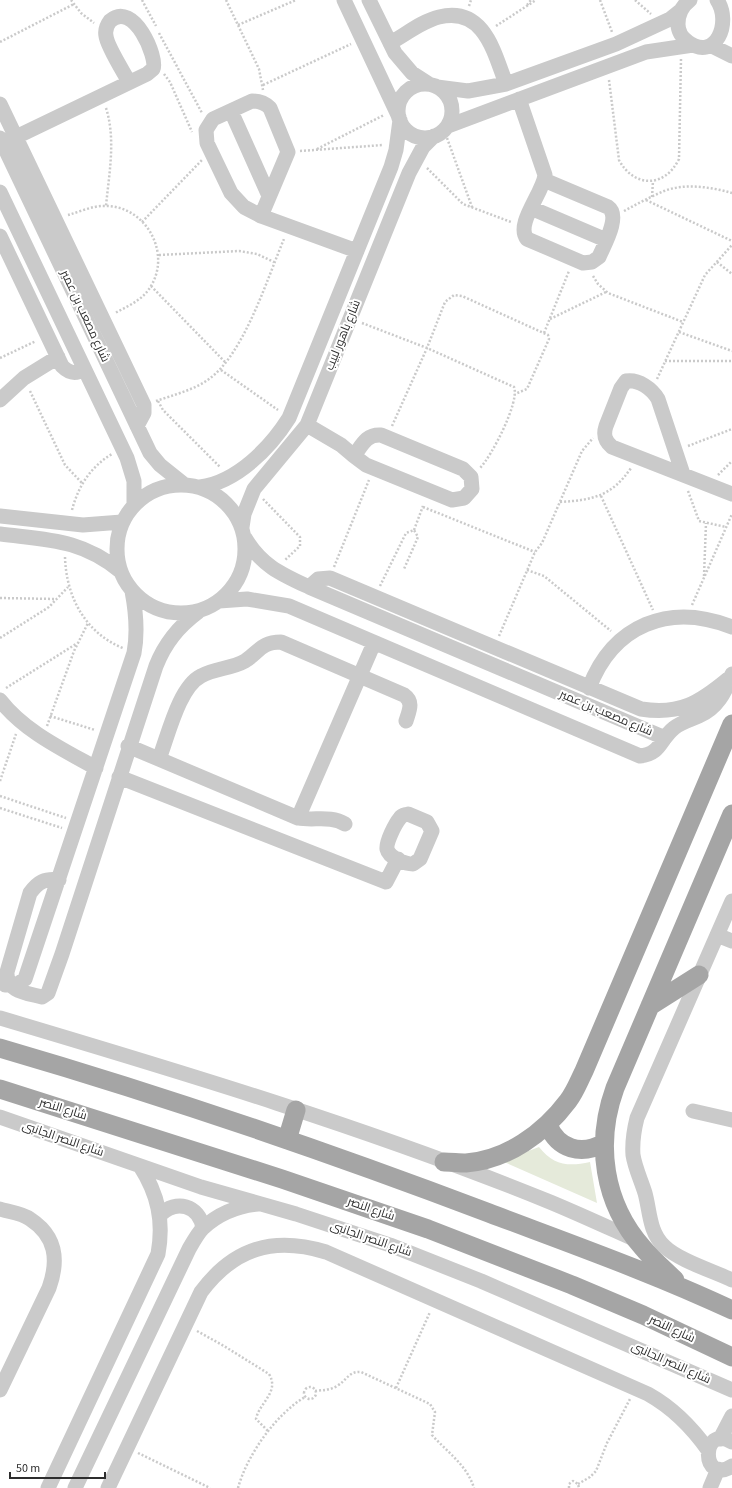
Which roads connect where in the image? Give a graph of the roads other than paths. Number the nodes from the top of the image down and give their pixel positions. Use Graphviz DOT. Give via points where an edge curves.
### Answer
graph roads {
  1 [pos="344,0"];
  2 [pos="369,0"];
  3 [pos="685,6"];
  4 [pos="726,10"];
  5 [pos="390,43"];
  6 [pos="687,46"];
  7 [pos="712,46"];
  8 [pos="732,56"];
  9 [pos="129,82"];
  10 [pos="506,84"];
  11 [pos="433,86"];
  12 [pos="519,99"];
  13 [pos="0,104"];
  14 [pos="231,111"];
  15 [pos="398,116"];
  16 [pos="442,130"];
  17 [pos="16,137"];
  18 [pos="0,138"];
  19 [pos="4,158"];
  20 [pos="544,180"];
  21 [pos="0,192"];
  22 [pos="269,196"];
  23 [pos="531,208"];
  24 [pos="261,216"];
  25 [pos="0,236"];
  26 [pos="606,240"];
  27 [pos="357,251"];
  28 [pos="58,357"];
  29 [pos="84,370"];
  30 [pos="0,400"];
  31 [pos="307,425"];
  32 [pos="138,426"];
  33 [pos="354,456"];
  34 [pos="683,474"];
  35 [pos="185,484"];
  36 [pos="200,487"];
  37 [pos="732,494"];
  38 [pos="134,504"];
  39 [pos="0,516"];
  40 [pos="122,522"];
  41 [pos="244,532"];
  42 [pos="0,534"];
  43 [pos="120,571"];
  44 [pos="309,587"];
  45 [pos="132,591"];
  46 [pos="219,601"];
  47 [pos="198,612"];
  48 [pos="732,627"];
  49 [pos="374,643"];
  50 [pos="732,675"];
  51 [pos="359,676"];
  52 [pos="589,688"];
  53 [pos="0,700"];
  54 [pos="113,717"];
  55 [pos="406,721"];
  56 [pos="136,724"];
  57 [pos="732,724"];
  58 [pos="665,738"];
  59 [pos="128,746"];
  60 [pos="159,759"];
  61 [pos="96,768"];
  62 [pos="119,777"];
  63 [pos="732,814"];
  64 [pos="298,818"];
  65 [pos="345,824"];
  66 [pos="76,828"];
  67 [pos="99,837"];
  68 [pos="398,859"];
  69 [pos="59,880"];
  70 [pos="732,901"];
  71 [pos="723,930"];
  72 [pos="732,941"];
  73 [pos="37,946"];
  74 [pos="62,954"];
  75 [pos="700,975"];
  76 [pos="5,985"];
  77 [pos="650,1006"];
  78 [pos="0,1018"];
  79 [pos="0,1048"];
  80 [pos="0,1090"];
  81 [pos="296,1110"];
  82 [pos="693,1111"];
  83 [pos="0,1117"];
  84 [pos="732,1120"];
  85 [pos="548,1125"];
  86 [pos="286,1140"];
  87 [pos="604,1143"];
  88 [pos="444,1162"];
  89 [pos="140,1166"];
  90 [pos="261,1204"];
  91 [pos="0,1209"];
  92 [pos="160,1215"];
  93 [pos="203,1228"];
  94 [pos="636,1240"];
  95 [pos="732,1280"];
  96 [pos="682,1287"];
  97 [pos="732,1310"];
  98 [pos="732,1357"];
  99 [pos="0,1390"];
  100 [pos="732,1390"];
  101 [pos="732,1416"];
  102 [pos="726,1441"];
  103 [pos="708,1450"];
  104 [pos="725,1468"];
  105 [pos="48,1488"];
  106 [pos="75,1488"];
  107 [pos="108,1488"];
  108 [pos="710,1488"];
  1 -- 15 [label="street"];
  2 -- 5 [label="street"];
  3 -- 6 [label="street" via="678,27"];
  3 -- 10 [label="street" via="662,23 616,44"];
  4 -- 7 [label="street" via="729,26 723,38"];
  5 -- 10 [label="street" via="437,17 464,17 485,33"];
  5 -- 11 [label="street" via="403,65 412,74"];
  6 -- 7 [label="street"];
  6 -- 12 [label="street" via="646,52"];
  7 -- 8 [label="street"];
  9 -- 9 [label="street" via="153,69 154,59 137,23 121,16 107,26 106,37"];
  9 -- 17 [label="street"];
  10 -- 11 [label="street" via="468,91"];
  11 -- 15 [label="street" via="412,88 405,93 400,100"];
  11 -- 16 [label="street" via="447,96 452,108 451,117"];
  12 -- 16 [label="street"];
  12 -- 20 [label="street" via="544,170"];
  13 -- 17 [label="street"];
  14 -- 22 [label="street"];
  14 -- 22 [label="street" via="252,102 262,102 270,108 288,152"];
  14 -- 24 [label="street" via="213,119 208,124 205,136 231,194 244,207"];
  15 -- 16 [label="street" via="407,130 417,137"];
  15 -- 27 [label="street, شارع باهور لبيب" via="397,144 391,167"];
  16 -- 31 [label="street, شارع باهور لبيب" via="423,147 417,157"];
  17 -- 32 [label="street" via="104,319 151,403"];
  18 -- 19 [label="street, شارع مصعب بن عمير"];
  19 -- 32 [label="street, شارع مصعب بن عمير"];
  20 -- 23 [label="street"];
  20 -- 26 [label="street" via="608,207 614,215"];
  21 -- 29 [label="street, شارع مصعب بن عمير"];
  22 -- 24 [label="street"];
  23 -- 26 [label="street"];
  23 -- 26 [label="street" via="523,227 527,239 589,263 599,257"];
  24 -- 27 [label="street"];
  25 -- 28 [label="street"];
  27 -- 36 [label="street, شارع باهور لبيب" via="289,418 278,435 240,471 216,484"];
  28 -- 29 [label="street" via="68,371 75,373"];
  28 -- 30 [label="street" via="24,378"];
  29 -- 38 [label="street, شارع مصعب بن عمير" via="122,449 134,481"];
  31 -- 33 [label="street" via="342,445"];
  31 -- 41 [label="street, شارع باهور لبيب" via="254,489 244,514"];
  32 -- 35 [label="street, شارع مصعب بن عمير" via="150,453 160,465"];
  33 -- 33 [label="street" via="374,469 452,500 464,498 472,489 471,477 463,469 387,437 369,437"];
  34 -- 34 [label="street" via="658,399 652,390 635,381 630,380 623,384 604,432 608,443 612,447"];
  34 -- 37 [label="street"];
  35 -- 36 [label="street"];
  35 -- 38 [label="street" via="162,487"];
  36 -- 41 [label="street" via="230,506"];
  38 -- 40 [label="street"];
  39 -- 40 [label="street" via="69,524 96,525"];
  40 -- 43 [label="street" via="117,541"];
  41 -- 44 [label="street, شارع مصعب بن عمير" via="258,556 275,571"];
  41 -- 46 [label="street" via="246,550 241,573 228,593"];
  42 -- 43 [label="street" via="66,542 95,553"];
  43 -- 45 [label="street"];
  44 -- 52 [label="street" via="318,579 330,578"];
  44 -- 58 [label="street, شارع مصعب بن عمير"];
  45 -- 47 [label="street" via="162,610"];
  45 -- 54 [label="street" via="137,622 134,652"];
  46 -- 47 [label="street"];
  46 -- 49 [label="street, شارع مصعب بن عمير" via="247,599 289,606"];
  47 -- 56 [label="street" via="177,630 161,653"];
  48 -- 52 [label="street" via="687,616 657,620 644,625 621,639 603,659"];
  49 -- 51 [label="street"];
  49 -- 58 [label="street, شارع مصعب بن عمير" via="632,754 648,756 655,752"];
  50 -- 52 [label="street" via="694,704 669,710 641,709"];
  50 -- 58 [label="street" via="713,707 675,727"];
  51 -- 55 [label="street" via="408,698 411,705"];
  51 -- 60 [label="street" via="281,642 264,644 231,668 201,675 190,684 183,695"];
  51 -- 64 [label="street"];
  53 -- 61 [label="street" via="20,722"];
  54 -- 56 [label="street"];
  54 -- 61 [label="street"];
  56 -- 59 [label="street"];
  57 -- 85 [label="main road" via="584,1071 569,1100"];
  59 -- 60 [label="street"];
  59 -- 62 [label="street"];
  60 -- 64 [label="street"];
  61 -- 66 [label="street"];
  62 -- 67 [label="street"];
  62 -- 68 [label="street" via="386,882"];
  63 -- 77 [label="main road"];
  64 -- 65 [label="street" via="332,819"];
  66 -- 67 [label="street"];
  66 -- 69 [label="street"];
  67 -- 74 [label="street"];
  69 -- 73 [label="street"];
  69 -- 76 [label="street" via="42,881 30,893 7,972 8,982"];
  70 -- 71 [label="street"];
  71 -- 72 [label="street"];
  71 -- 75 [label="street"];
  73 -- 74 [label="street"];
  73 -- 76 [label="street" via="25,979 21,983"];
  74 -- 76 [label="street" via="45,996 20,992"];
  75 -- 77 [label="main road"];
  75 -- 95 [label="street" via="637,1118 633,1155 645,1192 652,1226 663,1246 677,1256"];
  77 -- 87 [label="main road" via="610,1101"];
  78 -- 81 [label="street"];
  79 -- 86 [label="main road" via="122,1085"];
  80 -- 98 [label="main road, شارع النصر" via="282,1179 428,1229 572,1285"];
  81 -- 86 [label="main road"];
  81 -- 88 [label="street"];
  82 -- 84 [label="street"];
  83 -- 89 [label="street, شارع النصر الجانبى"];
  85 -- 87 [label="main road" via="558,1142 576,1150 590,1149"];
  85 -- 88 [label="main road" via="523,1143 496,1156 466,1163"];
  86 -- 96 [label="main road" via="444,1196"];
  87 -- 94 [label="main road" via="606,1172 613,1199"];
  88 -- 94 [label="street" via="550,1202"];
  89 -- 90 [label="street, شارع النصر الجانبى" via="200,1187"];
  89 -- 92 [label="street" via="156,1197"];
  90 -- 93 [label="street" via="247,1205 223,1214"];
  90 -- 100 [label="street, شارع النصر الجانبى" via="343,1229 436,1262"];
  91 -- 99 [label="street" via="29,1218 41,1228 50,1241 55,1256 49,1288"];
  92 -- 93 [label="street" via="172,1206 186,1206 198,1215"];
  92 -- 105 [label="street" via="158,1254"];
  93 -- 106 [label="street" via="189,1249"];
  94 -- 96 [label="main road"];
  96 -- 97 [label="main road"];
  101 -- 102 [label="street"];
  102 -- 103 [label="street" via="715,1441"];
  103 -- 104 [label="street" via="708,1460"];
  103 -- 107 [label="street" via="688,1423 676,1412 636,1388 326,1252 286,1244 246,1252 213,1276 201,1292"];
  104 -- 108 [label="street"];
}
